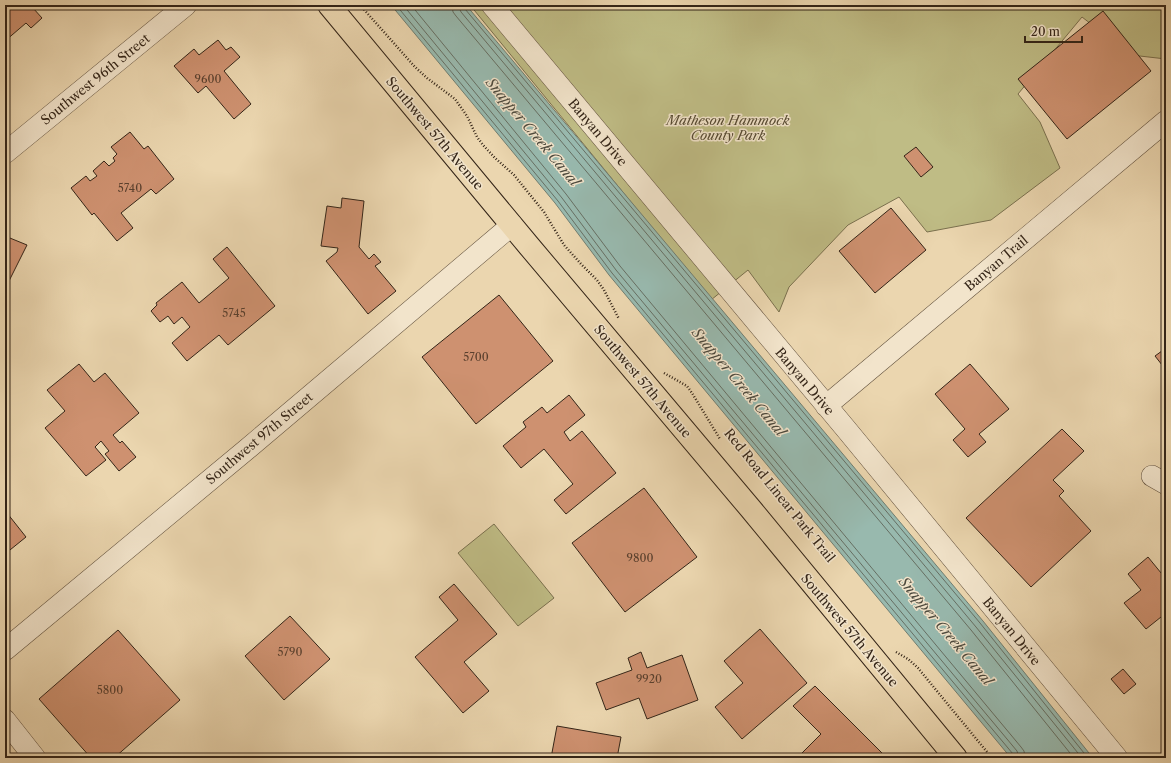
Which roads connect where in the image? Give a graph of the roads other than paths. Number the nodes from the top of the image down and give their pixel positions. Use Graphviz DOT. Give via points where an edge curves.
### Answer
graph roads {
  1 [pos="186,5"];
  2 [pos="329,5"];
  3 [pos="492,5"];
  4 [pos="1166,121"];
  5 [pos="5,153"];
  6 [pos="512,225"];
  7 [pos="826,406"];
  8 [pos="5,650"];
  9 [pos="5,720"];
  10 [pos="35,758"];
  11 [pos="956,758"];
  12 [pos="1117,758"];
  1 -- 5 [label="street, Southwest 96th Street"];
  2 -- 6 [label="main road, Southwest 57th Avenue"];
  3 -- 7 [label="street, Banyan Drive"];
  4 -- 7 [label="street, Banyan Trail"];
  6 -- 8 [label="street, Southwest 97th Street"];
  6 -- 11 [label="main road, Southwest 57th Avenue"];
  7 -- 12 [label="street, Banyan Drive"];
  9 -- 10 [label="street"];
}
